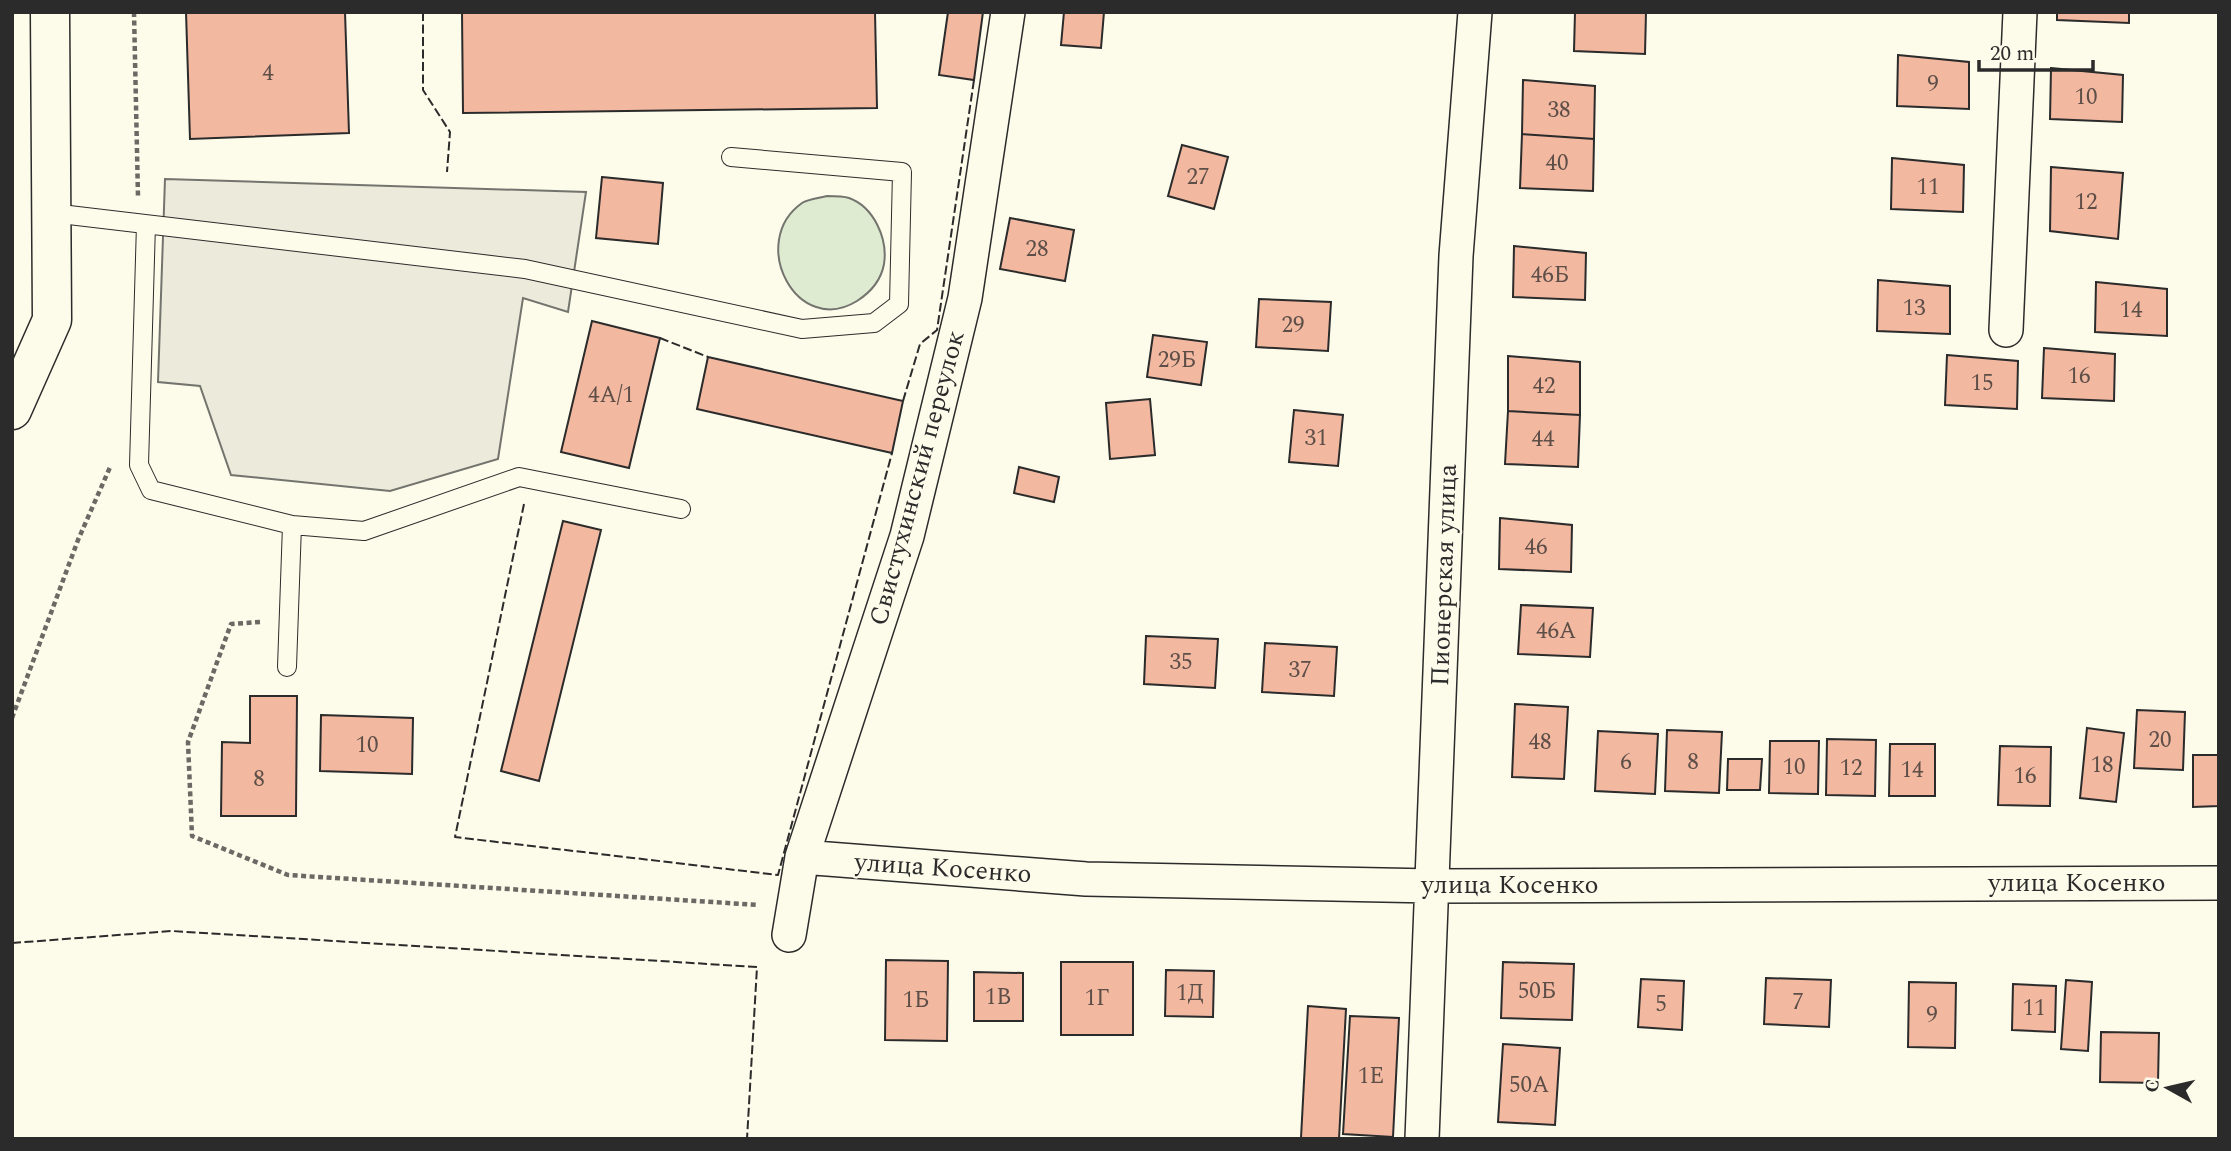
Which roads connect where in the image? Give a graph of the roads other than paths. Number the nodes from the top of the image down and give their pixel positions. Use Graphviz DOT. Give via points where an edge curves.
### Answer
graph roads {
  1 [pos="50,12"];
  2 [pos="1008,12"];
  3 [pos="1475,12"];
  4 [pos="2020,12"];
  5 [pos="731,156"];
  6 [pos="52,213"];
  7 [pos="141,224"];
  8 [pos="2006,330"];
  9 [pos="12,410"];
  10 [pos="681,509"];
  11 [pos="292,525"];
  12 [pos="287,667"];
  13 [pos="802,857"];
  14 [pos="2219,883"];
  15 [pos="1433,886"];
  16 [pos="789,935"];
  17 [pos="1422,1139"];
  1 -- 6 [label="main road"];
  2 -- 13 [label="street, Свистухинский переулок" via="965,298 907,536"];
  3 -- 15 [label="street, Пионерская улица" via="1456,256"];
  4 -- 8 [label="street"];
  5 -- 7 [label="lane" via="902,172 899,304 874,323 802,329 524,269"];
  6 -- 7 [label="lane"];
  6 -- 9 [label="main road" via="52,320"];
  7 -- 11 [label="lane" via="139,465 151,490"];
  10 -- 11 [label="lane" via="519,477 364,531"];
  11 -- 12 [label="lane"];
  13 -- 15 [label="street, улица Косенко" via="1086,879"];
  13 -- 16 [label="street, Свистухинский переулок"];
  14 -- 15 [label="street, улица Косенко"];
  15 -- 17 [label="street, Пионерская улица"];
}
